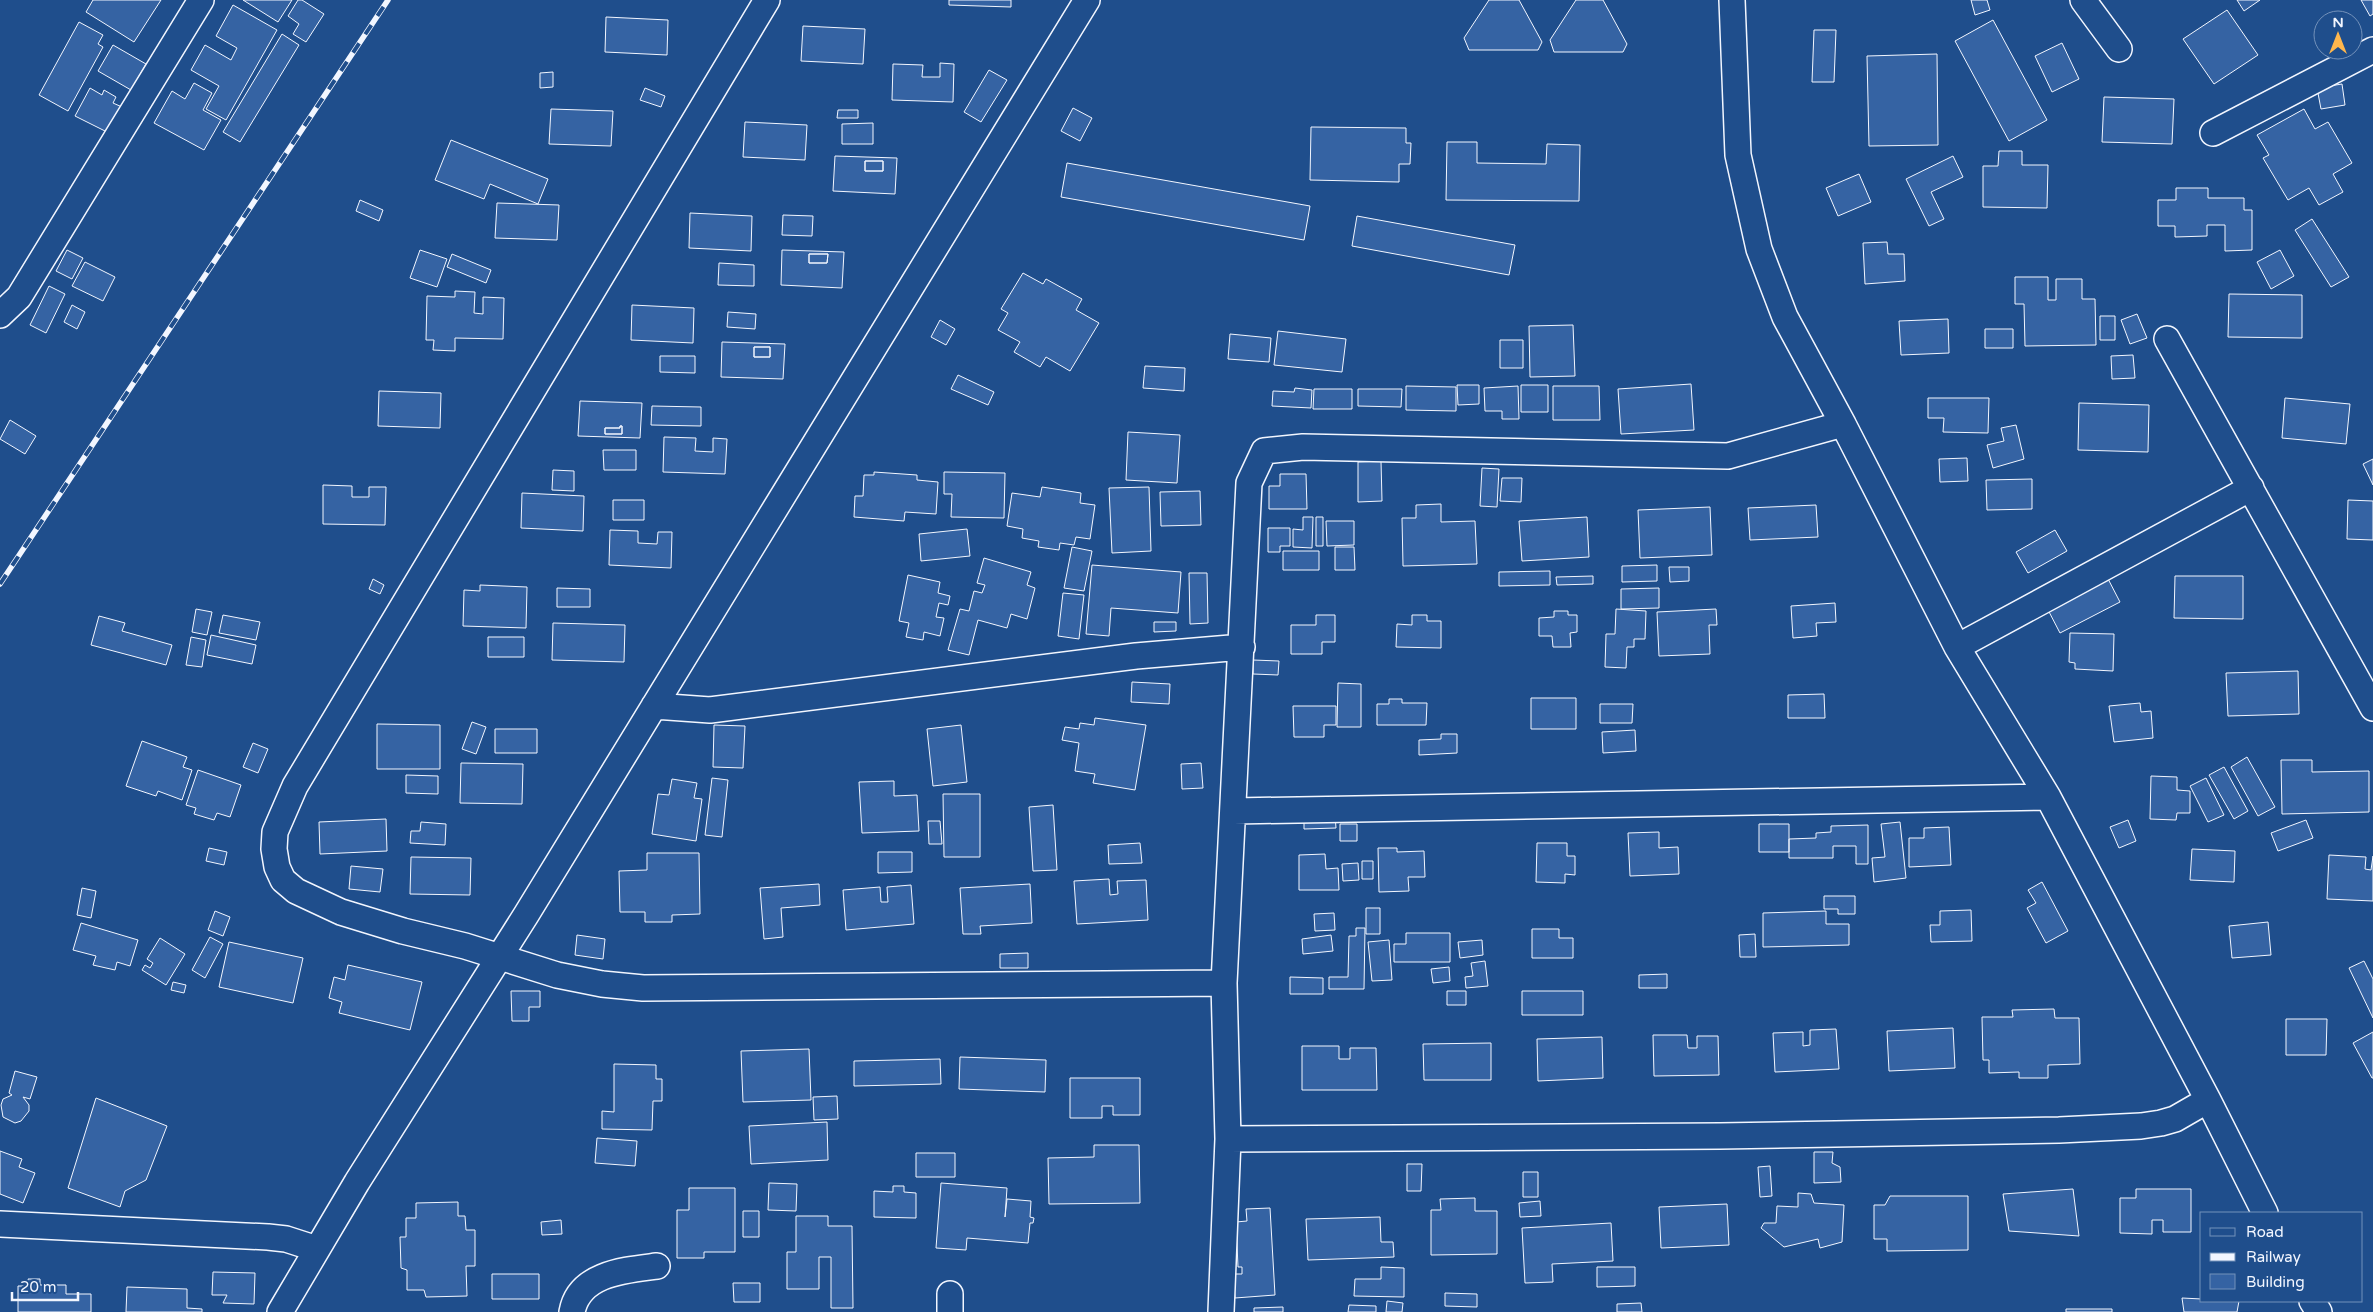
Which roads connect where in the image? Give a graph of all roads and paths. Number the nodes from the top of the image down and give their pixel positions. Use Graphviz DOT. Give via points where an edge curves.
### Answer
graph roads {
  1 [pos="201,0"];
  2 [pos="767,0"];
  3 [pos="1087,0"];
  4 [pos="1732,0"];
  5 [pos="2083,0"];
  6 [pos="2119,49"];
  7 [pos="2373,50"];
  8 [pos="2213,133"];
  9 [pos="0,316"];
  10 [pos="2167,339"];
  11 [pos="1843,424"];
  12 [pos="2251,488"];
  13 [pos="1242,647"];
  14 [pos="1957,647"];
  15 [pos="654,706"];
  16 [pos="2373,708"];
  17 [pos="2048,797"];
  18 [pos="1234,811"];
  19 [pos="499,957"];
  20 [pos="1224,983"];
  21 [pos="2208,1100"];
  22 [pos="1228,1139"];
  23 [pos="2264,1212"];
  24 [pos="0,1224"];
  25 [pos="317,1249"];
  26 [pos="657,1266"];
  27 [pos="280,1312"];
  28 [pos="572,1312"];
  29 [pos="1221,1312"];
  1 -- 9 [label="street" via="19,297"];
  2 -- 19 [label="street" via="295,786 275,832 278,867 283,880 296,891 359,917"];
  3 -- 15 [label="street"];
  4 -- 11 [label="street" via="1738,155 1759,249 1785,317"];
  5 -- 6 [label="street"];
  7 -- 8 [label="street"];
  10 -- 12 [label="street"];
  11 -- 13 [label="street" via="1728,456 1303,448 1264,451 1249,483"];
  11 -- 14 [label="street"];
  12 -- 14 [label="street"];
  12 -- 16 [label="street"];
  13 -- 15 [label="street" via="1127,657 710,710"];
  13 -- 18 [label="street"];
  14 -- 17 [label="street"];
  15 -- 19 [label="street"];
  17 -- 18 [label="street"];
  17 -- 21 [label="street"];
  18 -- 20 [label="street"];
  19 -- 20 [label="street" via="557,975 642,988"];
  19 -- 25 [label="street"];
  20 -- 22 [label="street"];
  21 -- 22 [label="street" via="2176,1119 2161,1123 2077,1129 1710,1136"];
  21 -- 23 [label="street"];
  22 -- 29 [label="street"];
  24 -- 25 [label="street" via="268,1237"];
  25 -- 27 [label="street"];
  26 -- 28 [label="street" via="621,1270 600,1277 580,1292"];
}
